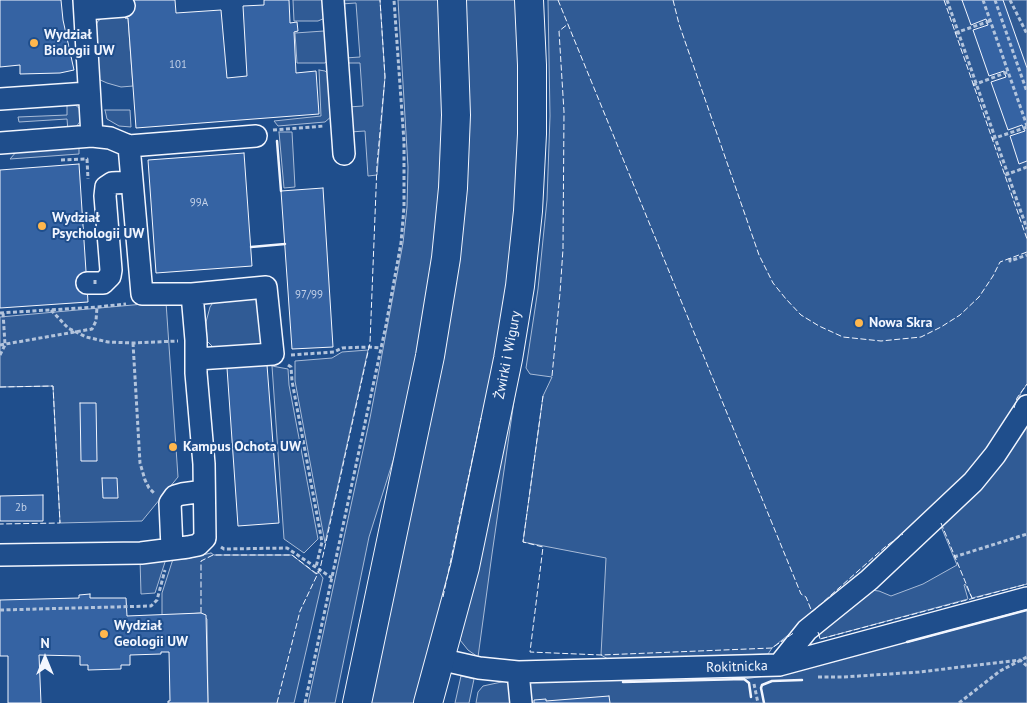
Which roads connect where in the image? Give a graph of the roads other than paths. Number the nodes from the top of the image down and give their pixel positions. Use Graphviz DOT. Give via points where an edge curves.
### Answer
graph roads {
  1 [pos="333,0"];
  2 [pos="452,0"];
  3 [pos="529,0"];
  4 [pos="85,4"];
  5 [pos="124,6"];
  6 [pos="88,93"];
  7 [pos="0,99"];
  8 [pos="266,133"];
  9 [pos="92,136"];
  10 [pos="0,143"];
  11 [pos="129,146"];
  12 [pos="344,154"];
  13 [pos="132,182"];
  14 [pos="94,288"];
  15 [pos="192,294"];
  16 [pos="196,350"];
  17 [pos="1027,406"];
  18 [pos="204,491"];
  19 [pos="172,548"];
  20 [pos="0,555"];
  21 [pos="1027,598"];
  22 [pos="439,659"];
  23 [pos="779,665"];
  24 [pos="518,672"];
  25 [pos="357,703"];
  26 [pos="428,703"];
  27 [pos="520,703"];
  1 -- 12 [label="street"];
  2 -- 25 [label="main road" via="455,131 445,266 430,356"];
  3 -- 22 [label="main road, Żwirki i Wigury" via="532,143 520,286 465,567"];
  4 -- 5 [label="street"];
  4 -- 6 [label="street" via="90,76"];
  6 -- 7 [label="street"];
  6 -- 9 [label="street"];
  8 -- 11 [label="street"];
  9 -- 10 [label="street"];
  9 -- 11 [label="street" via="110,138"];
  11 -- 13 [label="street"];
  13 -- 14 [label="street" via="112,183 106,187 111,270 110,276"];
  13 -- 15 [label="street" via="142,294"];
  15 -- 16 [label="street"];
  15 -- 16 [label="street" via="266,287 273,354"];
  16 -- 18 [label="street"];
  17 -- 23 [label="street" via="973,482 869,580 807,630"];
  18 -- 19 [label="street" via="205,538 198,545"];
  18 -- 19 [label="street" via="175,496 170,503"];
  19 -- 20 [label="street" via="141,553"];
  21 -- 23 [label="street, Rokitnicka"];
  22 -- 24 [label="street, Rokitnicka"];
  22 -- 26 [label="main road, Żwirki i Wigury"];
  23 -- 24 [label="street, Rokitnicka"];
  24 -- 27 [label="street"];
}
